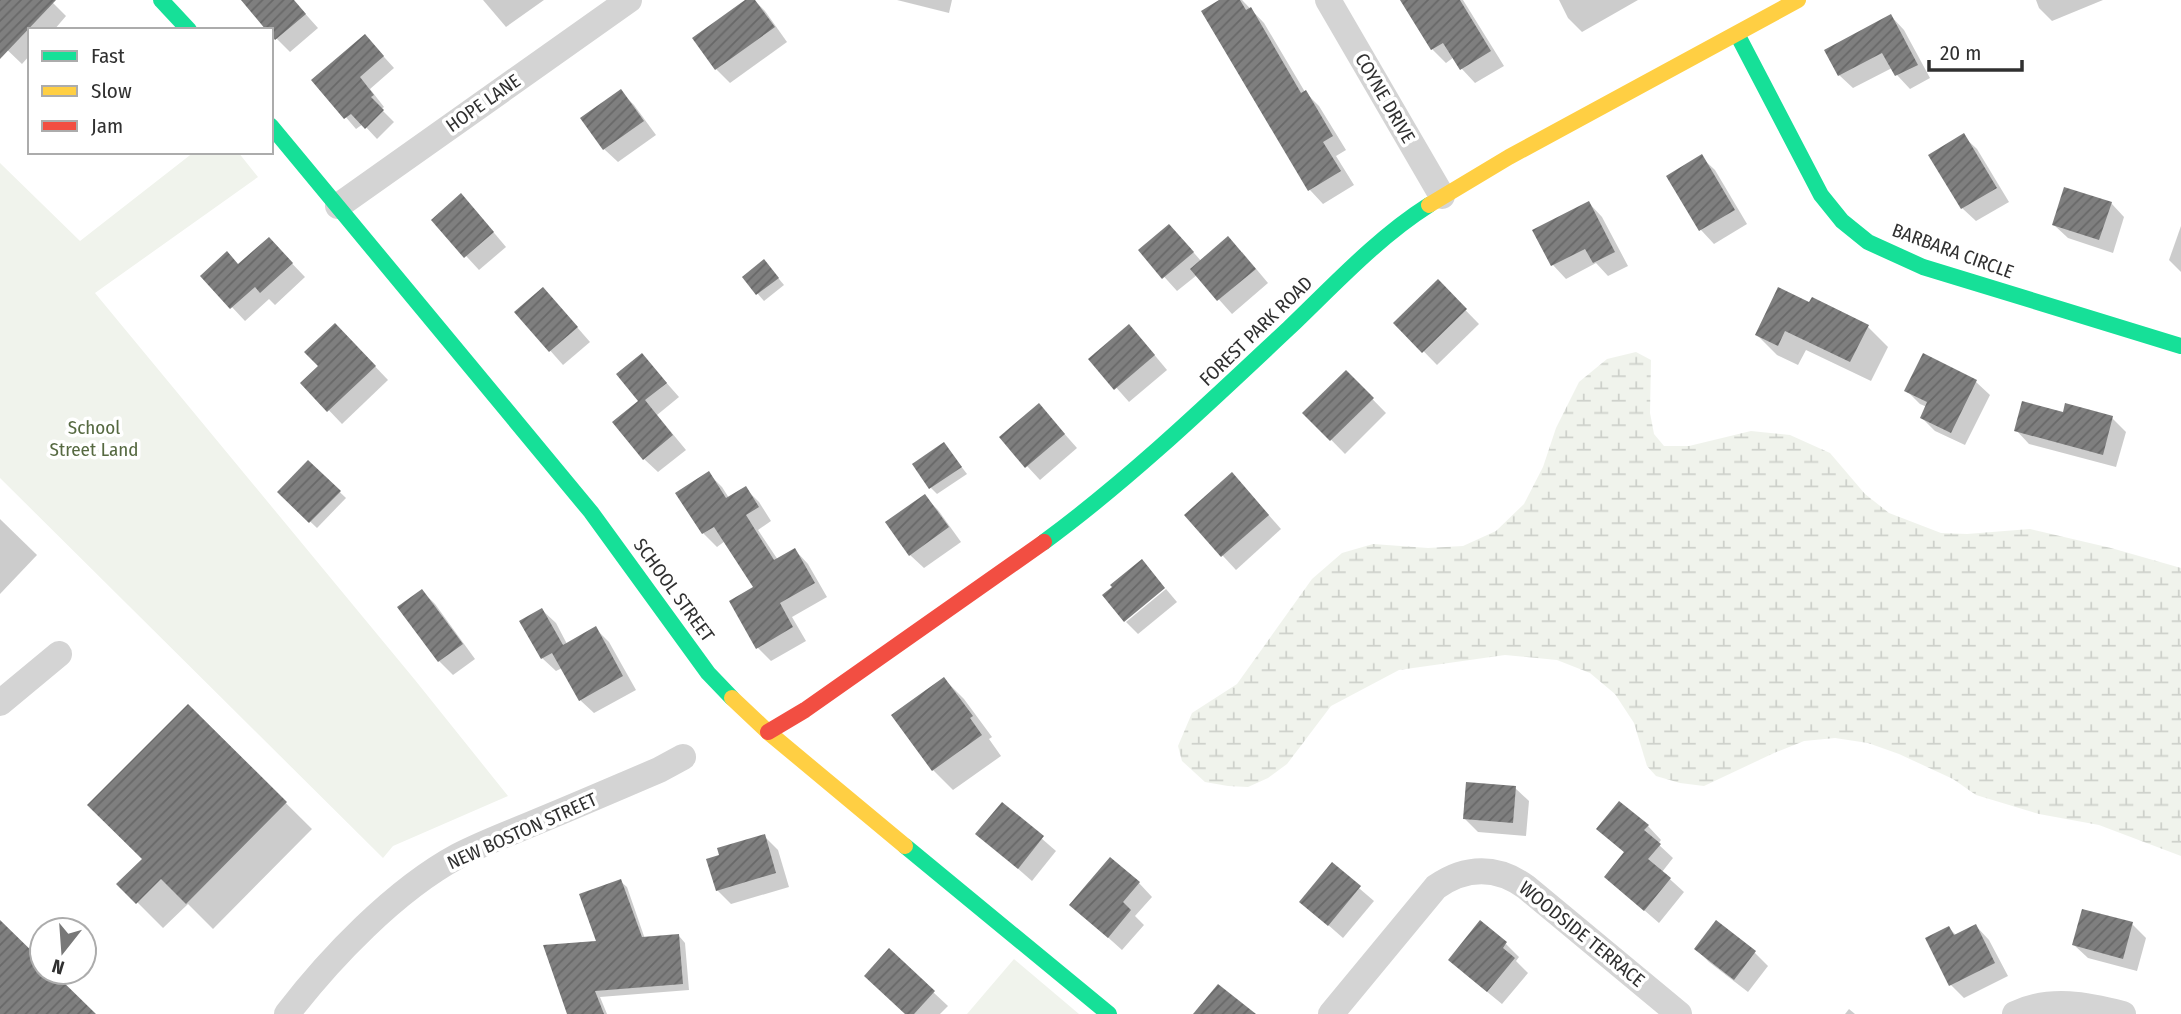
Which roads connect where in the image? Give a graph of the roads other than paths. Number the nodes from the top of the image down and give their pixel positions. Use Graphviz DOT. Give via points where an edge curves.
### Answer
graph roads {
  1 [pos="161,0"];
  2 [pos="629,0"];
  3 [pos="1328,0"];
  4 [pos="1798,0"];
  5 [pos="187,28"];
  6 [pos="1737,34"];
  7 [pos="273,128"];
  8 [pos="1442,196"];
  9 [pos="338,206"];
  10 [pos="2181,346"];
  11 [pos="59,654"];
  12 [pos="0,703"];
  13 [pos="768,732"];
  14 [pos="683,757"];
  15 [pos="287,1014"];
  16 [pos="1109,1014"];
  17 [pos="1331,1014"];
  18 [pos="1679,1014"];
  19 [pos="2015,1014"];
  20 [pos="2123,1014"];
  1 -- 5 [label="street"];
  2 -- 9 [label="street, HOPE LANE"];
  3 -- 8 [label="street, COYNE DRIVE"];
  4 -- 6 [label="street, FOREST PARK ROAD"];
  6 -- 8 [label="street, FOREST PARK ROAD"];
  6 -- 10 [label="street, BARBARA CIRCLE" via="1821,195 1842,221 1868,242 1923,267"];
  7 -- 9 [label="street, SCHOOL STREET"];
  8 -- 13 [label="street, FOREST PARK ROAD" via="1367,254 1192,420 1077,518"];
  9 -- 13 [label="street, SCHOOL STREET" via="591,512 708,673"];
  11 -- 12 [label="street"];
  13 -- 16 [label="street, SCHOOL STREET"];
  14 -- 15 [label="street, NEW BOSTON STREET" via="457,857 420,881 369,924"];
  17 -- 18 [label="street, WOODSIDE TERRACE" via="1436,887 1457,874 1481,870 1505,875 1526,887"];
  19 -- 20 [label="street" via="2063,1004"];
}
